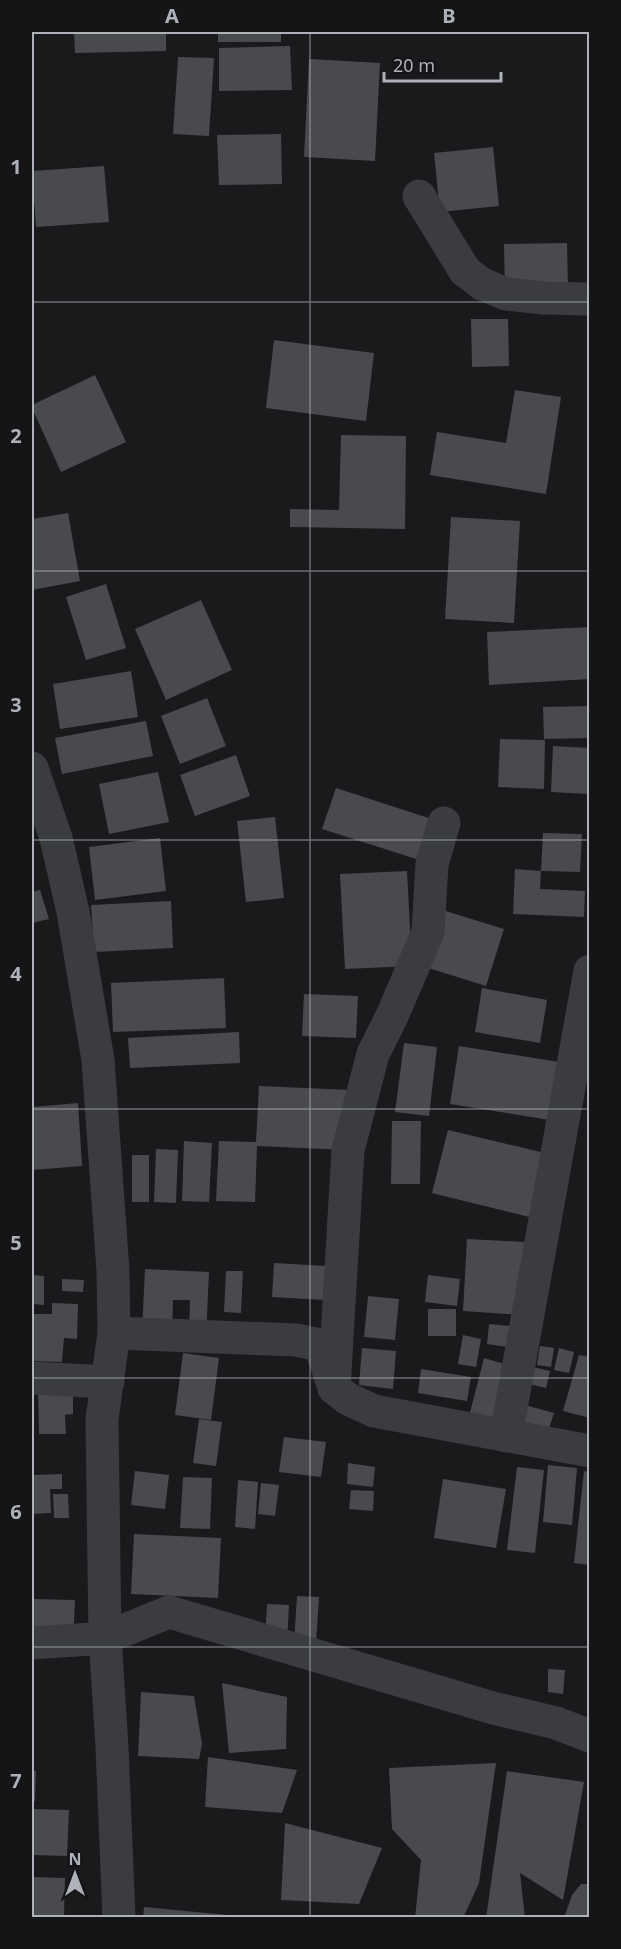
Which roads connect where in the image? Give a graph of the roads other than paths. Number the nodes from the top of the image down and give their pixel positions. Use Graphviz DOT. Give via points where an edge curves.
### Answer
graph roads {
  1 [pos="419,196"];
  2 [pos="590,299"];
  3 [pos="32,768"];
  4 [pos="444,824"];
  5 [pos="590,971"];
  6 [pos="114,1333"];
  7 [pos="32,1378"];
  8 [pos="108,1382"];
  9 [pos="334,1388"];
  10 [pos="506,1436"];
  11 [pos="590,1451"];
  12 [pos="105,1638"];
  13 [pos="32,1643"];
  14 [pos="590,1736"];
  15 [pos="118,1917"];
  1 -- 2 [label="street" via="465,270 483,284 506,294"];
  3 -- 6 [label="street" via="56,838 71,901 98,1060"];
  4 -- 9 [label="street" via="432,864 428,932 373,1054 348,1150"];
  5 -- 10 [label="street"];
  6 -- 8 [label="street"];
  6 -- 9 [label="street" via="296,1340 320,1345"];
  7 -- 8 [label="street"];
  8 -- 12 [label="street" via="102,1419"];
  9 -- 10 [label="street" via="374,1411"];
  10 -- 11 [label="street"];
  12 -- 13 [label="street"];
  12 -- 14 [label="street" via="170,1612"];
  12 -- 15 [label="street"];
}
